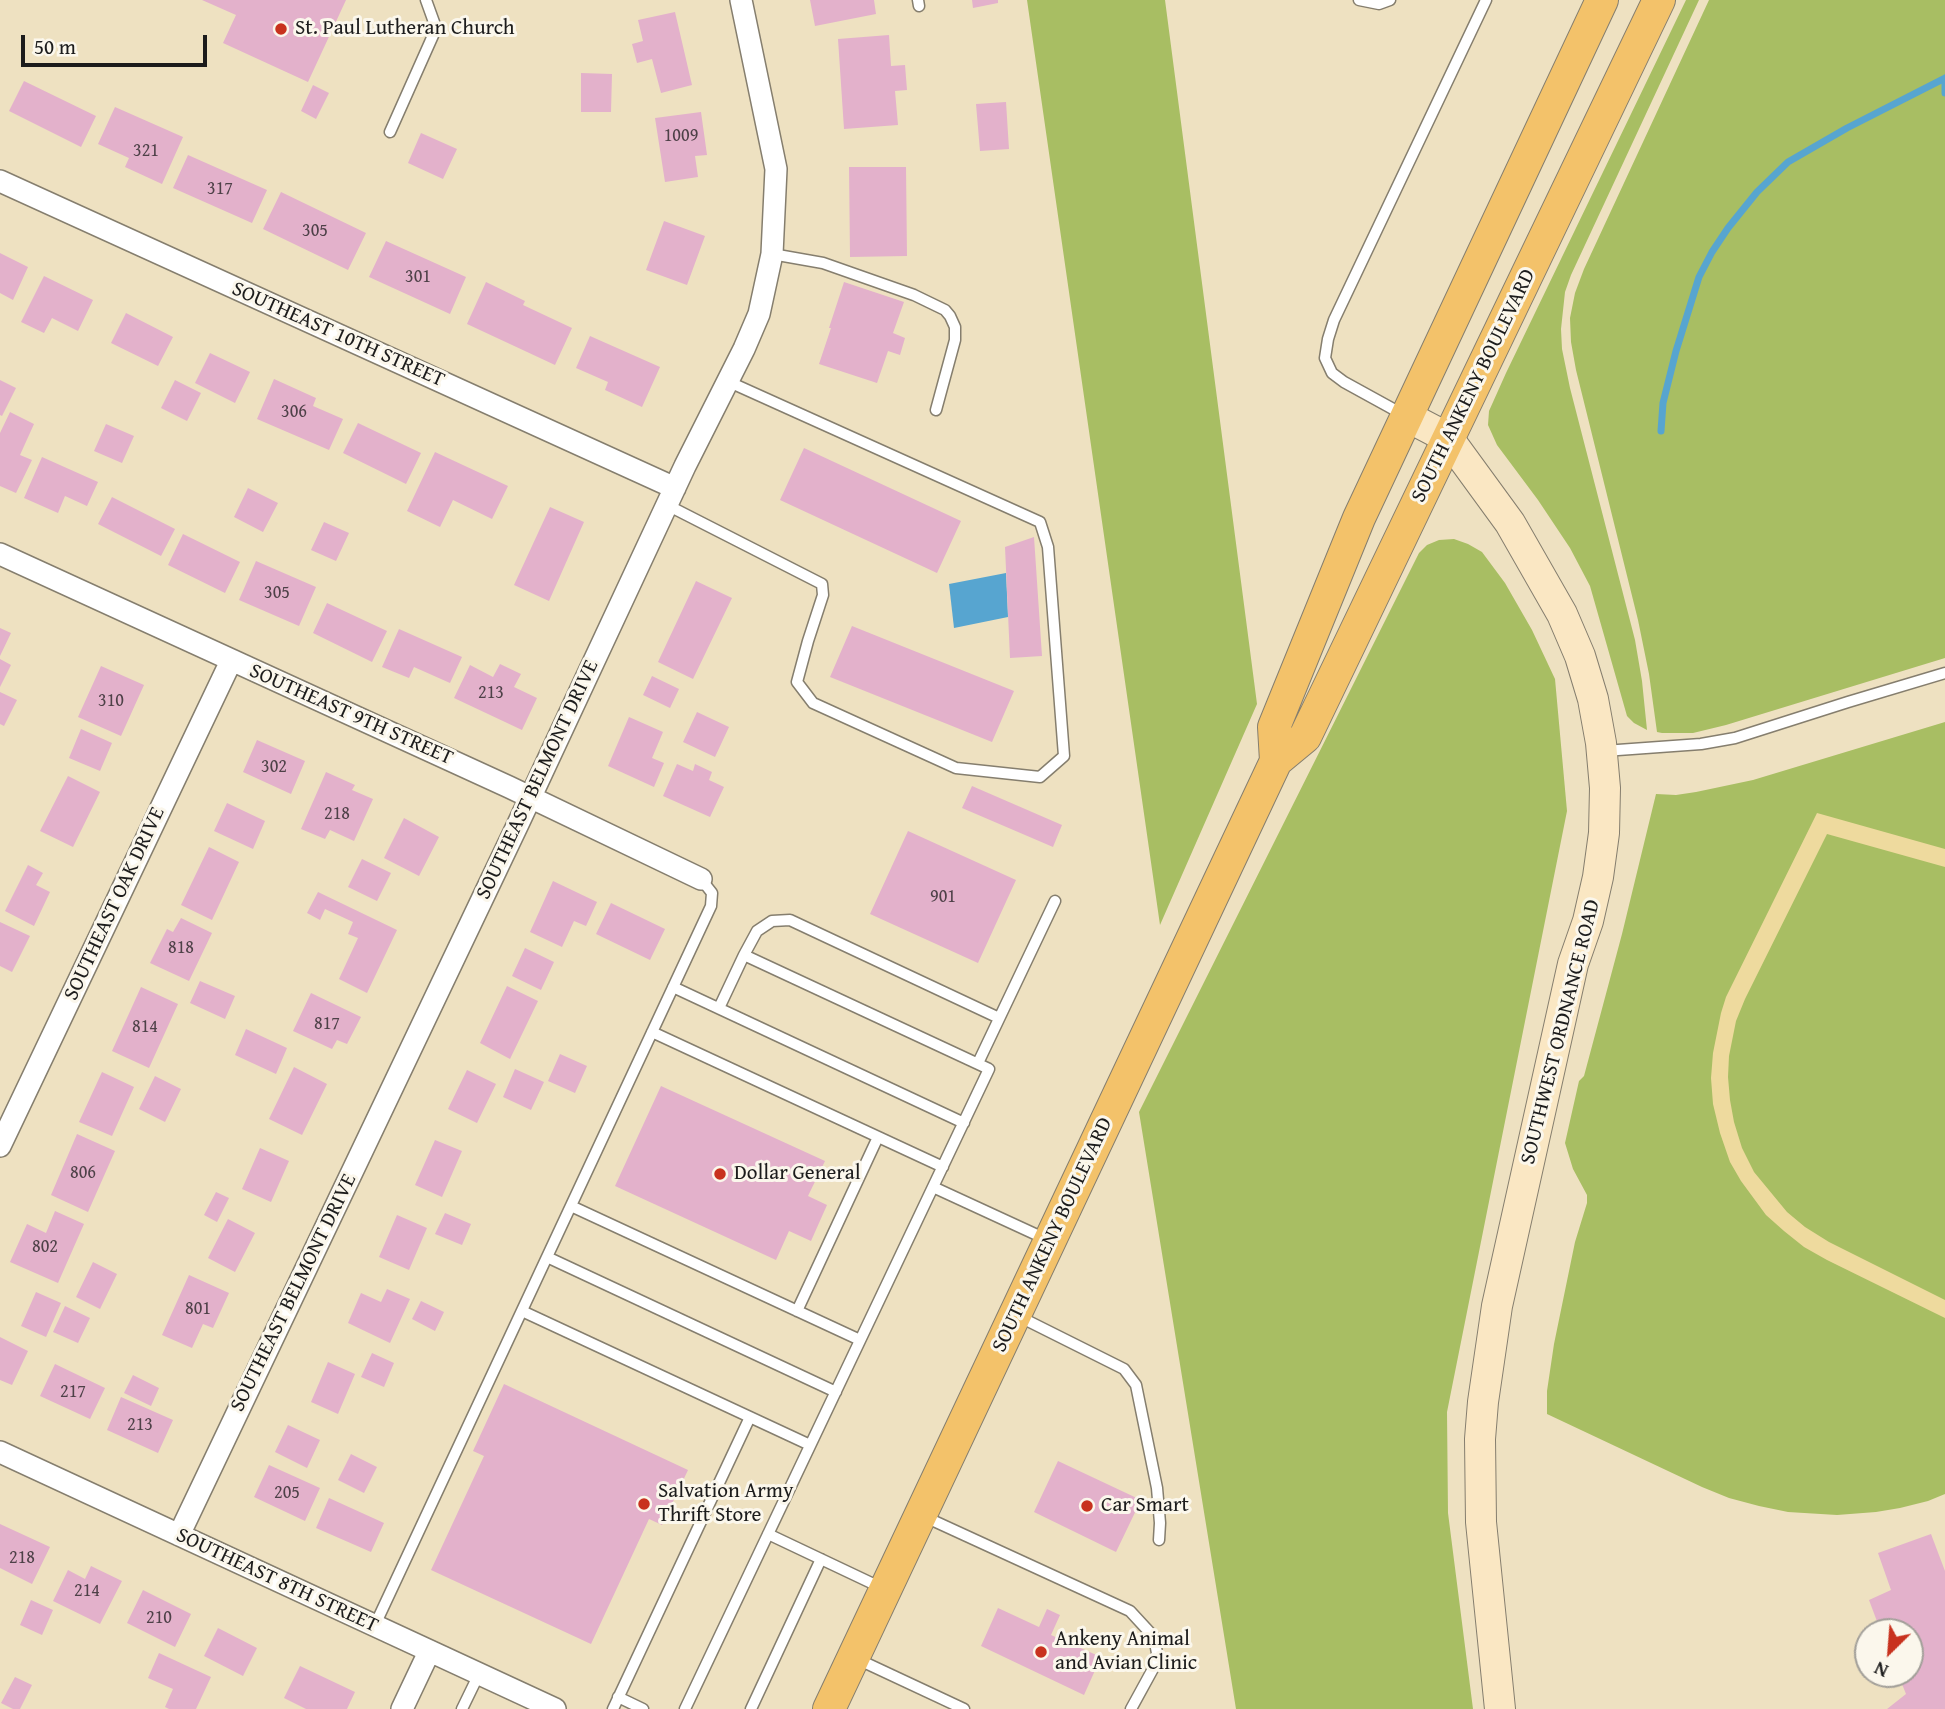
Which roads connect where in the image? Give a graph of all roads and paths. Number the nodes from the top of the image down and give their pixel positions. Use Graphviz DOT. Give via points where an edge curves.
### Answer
graph roads {
  1 [pos="426,0"];
  2 [pos="741,0"];
  3 [pos="1359,0"];
  4 [pos="1390,0"];
  5 [pos="1486,0"];
  6 [pos="1602,0"];
  7 [pos="1660,0"];
  8 [pos="390,132"];
  9 [pos="0,181"];
  10 [pos="772,254"];
  11 [pos="727,381"];
  12 [pos="936,410"];
  13 [pos="1406,416"];
  14 [pos="1448,438"];
  15 [pos="671,496"];
  16 [pos="0,554"];
  17 [pos="231,661"];
  18 [pos="1945,673"];
  19 [pos="1602,751"];
  20 [pos="1276,761"];
  21 [pos="530,798"];
  22 [pos="701,879"];
  23 [pos="1055,901"];
  24 [pos="744,955"];
  25 [pos="673,987"];
  26 [pos="719,1008"];
  27 [pos="999,1018"];
  28 [pos="652,1031"];
  29 [pos="978,1063"];
  30 [pos="964,1123"];
  31 [pos="878,1137"];
  32 [pos="0,1146"];
  33 [pos="943,1167"];
  34 [pos="933,1187"];
  35 [pos="571,1206"];
  36 [pos="1051,1241"];
  37 [pos="547,1257"];
  38 [pos="522,1311"];
  39 [pos="797,1311"];
  40 [pos="1015,1315"];
  41 [pos="860,1340"];
  42 [pos="836,1392"];
  43 [pos="750,1417"];
  44 [pos="810,1446"];
  45 [pos="0,1452"];
  46 [pos="920,1515"];
  47 [pos="768,1534"];
  48 [pos="179,1535"];
  49 [pos="1159,1540"];
  50 [pos="821,1559"];
  51 [pos="885,1589"];
  52 [pos="375,1625"];
  53 [pos="429,1651"];
  54 [pos="853,1657"];
  55 [pos="479,1674"];
  56 [pos="618,1697"];
  57 [pos="402,1709"];
  58 [pos="462,1709"];
  59 [pos="555,1709"];
  60 [pos="613,1709"];
  61 [pos="643,1709"];
  62 [pos="685,1709"];
  63 [pos="751,1709"];
  64 [pos="829,1709"];
  65 [pos="964,1709"];
  66 [pos="1131,1709"];
  67 [pos="1500,1709"];
  1 -- 8 [label="lane" via="435,31"];
  2 -- 10 [label="street, SOUTHEAST BELMONT DRIVE" via="776,169"];
  3 -- 4 [label="lane" via="1378,4"];
  5 -- 13 [label="lane" via="1328,339 1325,358 1332,373"];
  6 -- 13 [label="main road, SOUTH ANKENY BOULEVARD"];
  7 -- 14 [label="main road, SOUTH ANKENY BOULEVARD"];
  9 -- 15 [label="street, SOUTHEAST 10TH STREET"];
  10 -- 11 [label="street, SOUTHEAST BELMONT DRIVE" via="759,314"];
  10 -- 12 [label="lane" via="823,264 945,310 955,327 955,340"];
  11 -- 15 [label="street, SOUTHEAST BELMONT DRIVE"];
  11 -- 15 [label="lane" via="1041,522 1048,547 1064,756 1040,777 956,768 813,703 797,682 823,595 822,584"];
  13 -- 14 [label="street, SOUTHWEST ORDNANCE ROAD"];
  13 -- 20 [label="main road, SOUTH ANKENY BOULEVARD" via="1274,727"];
  14 -- 19 [label="street, SOUTHWEST ORDNANCE ROAD" via="1510,523 1562,614 1593,699"];
  14 -- 20 [label="main road, SOUTH ANKENY BOULEVARD" via="1306,737"];
  15 -- 21 [label="street, SOUTHEAST BELMONT DRIVE"];
  16 -- 17 [label="street, SOUTHEAST 9TH STREET"];
  17 -- 21 [label="street, SOUTHEAST 9TH STREET"];
  17 -- 32 [label="street, SOUTHEAST OAK DRIVE"];
  18 -- 19 [label="lane" via="1735,738"];
  19 -- 67 [label="street, SOUTHWEST ORDNANCE ROAD" via="1604,833 1598,877 1573,964 1497,1306 1483,1402 1481,1522"];
  20 -- 36 [label="main road, SOUTH ANKENY BOULEVARD"];
  21 -- 22 [label="street, SOUTHEAST 9TH STREET"];
  21 -- 48 [label="street, SOUTHEAST BELMONT DRIVE"];
  22 -- 25 [label="lane" via="712,894 711,906"];
  23 -- 27 [label="lane"];
  24 -- 26 [label="lane"];
  24 -- 27 [label="lane" via="757,932 772,921 790,920"];
  24 -- 29 [label="lane"];
  25 -- 26 [label="lane"];
  25 -- 28 [label="lane"];
  26 -- 30 [label="lane"];
  27 -- 29 [label="lane"];
  28 -- 31 [label="lane"];
  28 -- 35 [label="lane"];
  29 -- 30 [label="lane" via="989,1069"];
  30 -- 33 [label="lane"];
  31 -- 33 [label="lane"];
  31 -- 39 [label="lane"];
  33 -- 34 [label="lane"];
  34 -- 36 [label="lane"];
  34 -- 41 [label="lane"];
  35 -- 37 [label="lane"];
  35 -- 39 [label="lane"];
  36 -- 40 [label="main road, SOUTH ANKENY BOULEVARD"];
  37 -- 38 [label="lane"];
  37 -- 42 [label="lane"];
  38 -- 43 [label="lane"];
  38 -- 52 [label="lane"];
  39 -- 41 [label="lane"];
  40 -- 46 [label="main road, SOUTH ANKENY BOULEVARD"];
  40 -- 49 [label="lane" via="1124,1369 1136,1385 1157,1488"];
  41 -- 42 [label="lane"];
  42 -- 44 [label="lane"];
  43 -- 44 [label="lane"];
  43 -- 56 [label="lane"];
  44 -- 47 [label="lane"];
  45 -- 48 [label="street, SOUTHEAST 8TH STREET"];
  46 -- 51 [label="main road, SOUTH ANKENY BOULEVARD"];
  46 -- 66 [label="lane" via="1130,1611 1154,1637 1157,1653"];
  47 -- 50 [label="lane"];
  47 -- 62 [label="lane"];
  48 -- 52 [label="street, SOUTHEAST 8TH STREET"];
  50 -- 51 [label="lane"];
  50 -- 63 [label="lane"];
  51 -- 54 [label="main road, SOUTH ANKENY BOULEVARD"];
  52 -- 53 [label="street, SOUTHEAST 8TH STREET"];
  53 -- 55 [label="street, SOUTHEAST 8TH STREET"];
  53 -- 57 [label="street"];
  54 -- 64 [label="main road, SOUTH ANKENY BOULEVARD"];
  54 -- 65 [label="lane"];
  55 -- 58 [label="lane"];
  55 -- 59 [label="street, SOUTHEAST 8TH STREET"];
  56 -- 60 [label="lane"];
  56 -- 61 [label="lane"];
}
